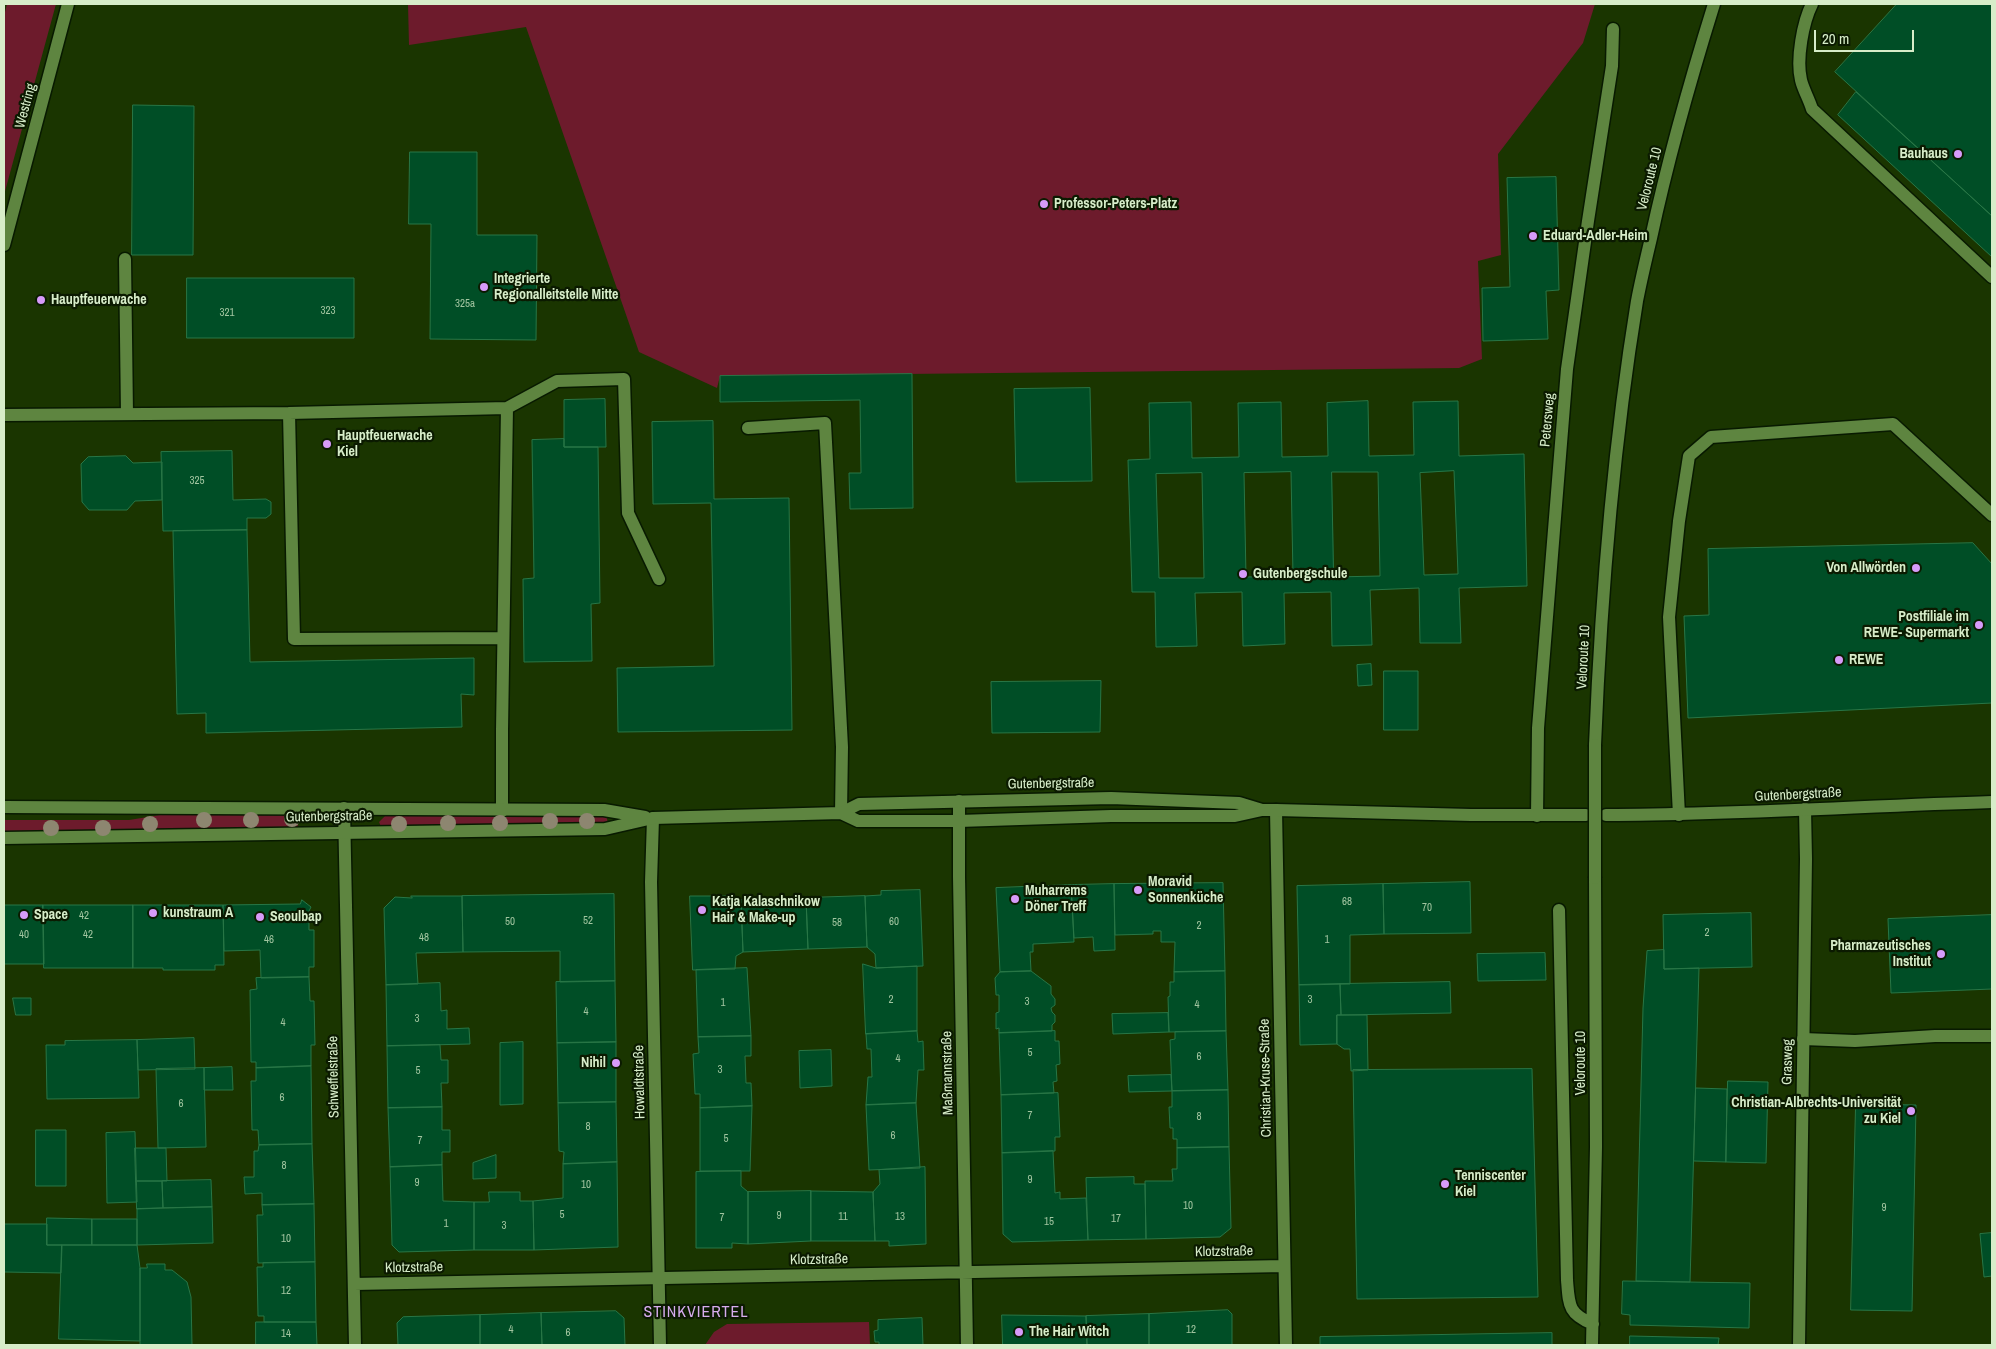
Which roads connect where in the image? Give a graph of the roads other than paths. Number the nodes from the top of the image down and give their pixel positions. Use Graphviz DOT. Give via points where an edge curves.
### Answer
graph roads {
  1 [pos="68,4"];
  2 [pos="1714,4"];
  3 [pos="1812,4"];
  4 [pos="1613,29"];
  5 [pos="4,245"];
  6 [pos="125,259"];
  7 [pos="1992,277"];
  8 [pos="507,408"];
  9 [pos="289,413"];
  10 [pos="126,414"];
  11 [pos="4,415"];
  12 [pos="748,428"];
  13 [pos="1992,515"];
  14 [pos="659,579"];
  15 [pos="503,638"];
  16 [pos="959,801"];
  17 [pos="1992,802"];
  18 [pos="4,807"];
  19 [pos="344,808"];
  20 [pos="1805,809"];
  21 [pos="502,810"];
  22 [pos="1262,810"];
  23 [pos="1276,810"];
  24 [pos="841,813"];
  25 [pos="1586,815"];
  26 [pos="1606,815"];
  27 [pos="1679,815"];
  28 [pos="1537,816"];
  29 [pos="653,818"];
  30 [pos="959,821"];
  31 [pos="344,832"];
  32 [pos="4,838"];
  33 [pos="1559,910"];
  34 [pos="1992,1036"];
  35 [pos="1803,1038"];
  36 [pos="1284,1266"];
  37 [pos="966,1272"];
  38 [pos="659,1278"];
  39 [pos="354,1284"];
  40 [pos="1593,1324"];
  41 [pos="355,1345"];
  42 [pos="660,1345"];
  43 [pos="967,1345"];
  44 [pos="1286,1345"];
  45 [pos="1592,1345"];
  46 [pos="1799,1345"];
  1 -- 5 [label="street, Westring"];
  2 -- 40 [label="street, Veloroute 10, bridge" via="1659,200 1637,299 1606,544 1596,745"];
  3 -- 7 [label="street" via="1806,15 1800,60 1800,79 1812,109"];
  4 -- 28 [label="street, Petersweg" via="1612,66 1567,369 1538,728"];
  6 -- 10 [label="street"];
  8 -- 9 [label="street"];
  8 -- 14 [label="street" via="557,380 624,379 628,513"];
  8 -- 15 [label="street"];
  9 -- 10 [label="street"];
  9 -- 15 [label="street" via="294,639"];
  10 -- 11 [label="street"];
  12 -- 24 [label="street" via="825,423 842,732"];
  13 -- 27 [label="street" via="1893,424 1711,437 1689,456 1669,617"];
  15 -- 21 [label="street"];
  16 -- 22 [label="street, Gutenbergstraße" via="1127,798 1239,803"];
  16 -- 24 [label="street, Gutenbergstraße" via="858,804"];
  16 -- 30 [label="street, Maßmannstraße"];
  17 -- 20 [label="street, Gutenbergstraße"];
  18 -- 19 [label="street, Gutenbergstraße"];
  19 -- 21 [label="street, Gutenbergstraße"];
  19 -- 31 [label="street, Schweffelstraße"];
  20 -- 27 [label="street, Gutenbergstraße"];
  20 -- 35 [label="street, Grasweg"];
  21 -- 29 [label="street, Gutenbergstraße" via="604,810"];
  22 -- 23 [label="street, Gutenbergstraße"];
  22 -- 30 [label="street, Gutenbergstraße" via="1235,816"];
  23 -- 28 [label="street, Gutenbergstraße"];
  23 -- 36 [label="street, Christian-Kruse-Straße"];
  24 -- 29 [label="street, Gutenbergstraße"];
  24 -- 30 [label="street, Gutenbergstraße" via="858,821"];
  25 -- 28 [label="street, Gutenbergstraße"];
  26 -- 27 [label="street, Gutenbergstraße"];
  29 -- 31 [label="street, Gutenbergstraße" via="605,829"];
  29 -- 38 [label="street, Howaldtstraße" via="651,882"];
  30 -- 37 [label="street, Maßmannstraße"];
  31 -- 32 [label="street, Gutenbergstraße"];
  31 -- 39 [label="street, Schweffelstraße"];
  33 -- 40 [label="street, Veloroute 10" via="1569,1303 1579,1318"];
  34 -- 35 [label="street" via="1854,1041"];
  35 -- 46 [label="street, Grasweg"];
  36 -- 37 [label="street, Klotzstraße"];
  36 -- 44 [label="street, Christian-Kruse-Straße"];
  37 -- 38 [label="street, Klotzstraße"];
  37 -- 43 [label="street, Maßmannstraße"];
  38 -- 39 [label="street, Klotzstraße"];
  38 -- 42 [label="street, Howaldtstraße"];
  39 -- 41 [label="street, Schweffelstraße"];
  40 -- 45 [label="street, Veloroute 10"];
}
